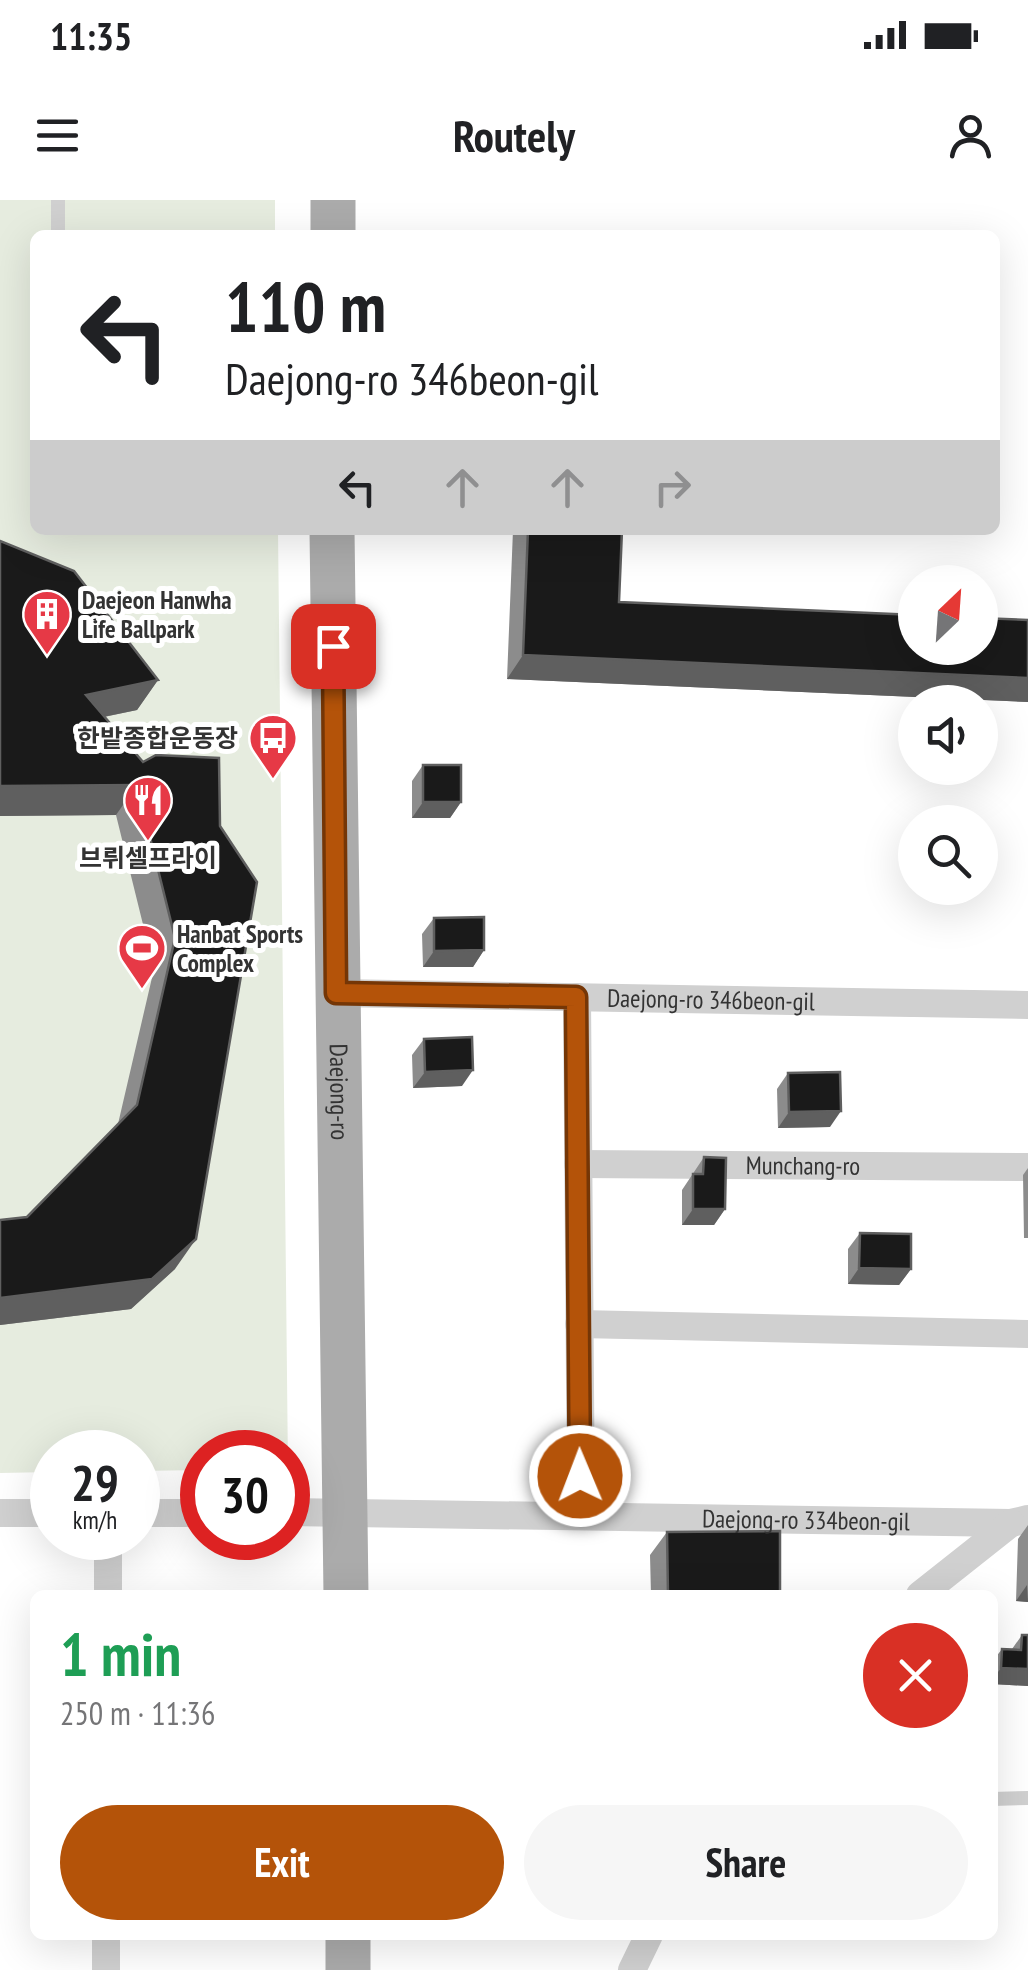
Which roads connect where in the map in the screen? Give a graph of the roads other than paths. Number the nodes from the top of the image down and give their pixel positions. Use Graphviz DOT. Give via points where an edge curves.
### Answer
graph roads {
  1 [pos="58,200"];
  2 [pos="333,200"];
  3 [pos="58,230"];
  4 [pos="333,230"];
  5 [pos="332,535"];
  6 [pos="336,993"];
  7 [pos="576,997"];
  8 [pos="1028,1004"];
  9 [pos="578,1164"];
  10 [pos="1028,1167"];
  11 [pos="579,1324"];
  12 [pos="1028,1334"];
  13 [pos="310,1512"];
  14 [pos="345,1512"];
  15 [pos="0,1513"];
  16 [pos="30,1513"];
  17 [pos="580,1514"];
  18 [pos="1020,1521"];
  19 [pos="108,1560"];
  20 [pos="108,1590"];
  21 [pos="346,1590"];
  22 [pos="927,1590"];
  23 [pos="1028,1798"];
  24 [pos="998,1799"];
  25 [pos="106,1940"];
  26 [pos="348,1940"];
  27 [pos="646,1940"];
  28 [pos="106,1970"];
  29 [pos="348,1970"];
  30 [pos="632,1970"];
  1 -- 3 [label="lane"];
  2 -- 4 [label="main road"];
  5 -- 6 [label="main road, Daejong-ro"];
  6 -- 7 [label="street, Daejong-ro 346beon-gil"];
  6 -- 14 [label="main road, Daejong-ro"];
  7 -- 8 [label="street, Daejong-ro 346beon-gil"];
  7 -- 9 [label="street"];
  9 -- 10 [label="street, Munchang-ro"];
  9 -- 11 [label="street"];
  11 -- 12 [label="street"];
  11 -- 17 [label="street"];
  13 -- 14 [label="street, Daejong-ro 334beon-gil"];
  14 -- 17 [label="street, Daejong-ro 334beon-gil"];
  14 -- 21 [label="main road, Daejong-ro"];
  15 -- 16 [label="street"];
  17 -- 18 [label="street, Daejong-ro 334beon-gil"];
  18 -- 22 [label="street"];
  19 -- 20 [label="street"];
  23 -- 24 [label="lane"];
  25 -- 28 [label="street"];
  26 -- 29 [label="main road"];
  27 -- 30 [label="street"];
}
